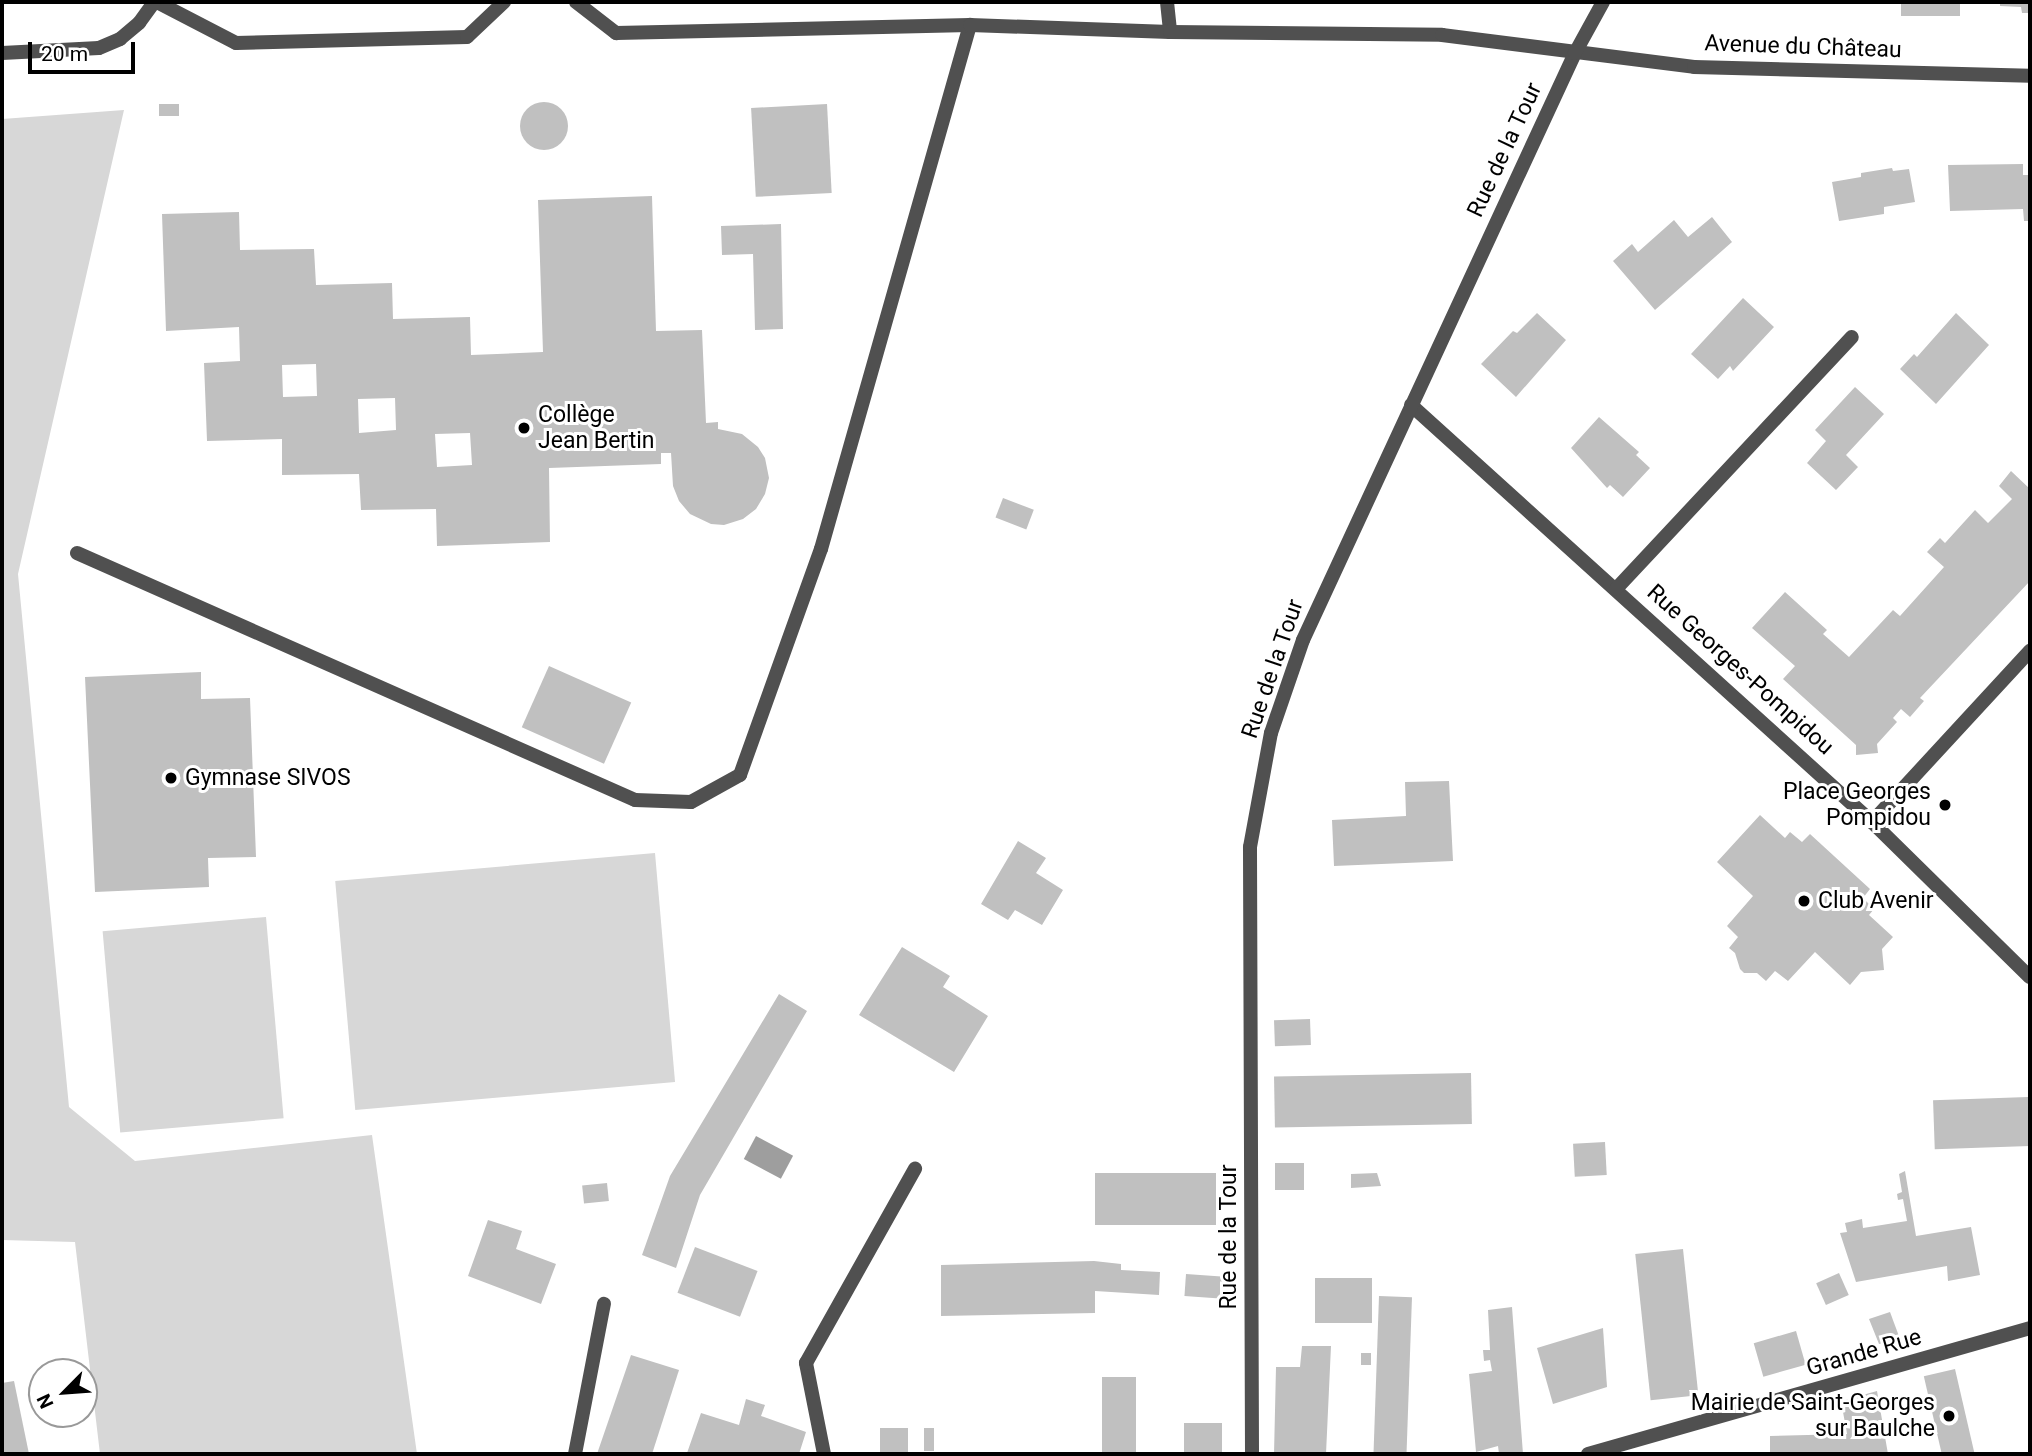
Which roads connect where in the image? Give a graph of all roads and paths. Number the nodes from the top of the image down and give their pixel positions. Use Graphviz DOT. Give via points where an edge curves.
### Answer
graph roads {
  1 [pos="155,2"];
  2 [pos="504,2"];
  3 [pos="576,2"];
  4 [pos="1167,2"];
  5 [pos="1603,2"];
  6 [pos="970,25"];
  7 [pos="1170,32"];
  8 [pos="2,53"];
  9 [pos="1575,53"];
  10 [pos="2030,76"];
  11 [pos="1852,337"];
  12 [pos="1411,405"];
  13 [pos="77,553"];
  14 [pos="1616,589"];
  15 [pos="2030,652"];
  16 [pos="1872,822"];
  17 [pos="2029,973"];
  18 [pos="915,1169"];
  19 [pos="604,1304"];
  20 [pos="2030,1328"];
  21 [pos="575,1454"];
  22 [pos="824,1454"];
  23 [pos="1252,1454"];
  24 [pos="1588,1454"];
  1 -- 2 [label="street" via="236,43 467,37"];
  1 -- 8 [label="street" via="120,39 99,48"];
  3 -- 6 [label="street, Avenue du Château" via="616,33"];
  4 -- 7 [label="street"];
  5 -- 9 [label="street, Rue de la Tour"];
  6 -- 7 [label="street, Avenue du Château"];
  6 -- 13 [label="street" via="821,550 740,775 691,802 635,800"];
  7 -- 9 [label="street, Avenue du Château" via="1456,35"];
  9 -- 10 [label="street, Avenue du Château" via="1694,67"];
  9 -- 12 [label="street, Rue de la Tour"];
  11 -- 14 [label="street"];
  12 -- 14 [label="street, Rue Georges-Pompidou"];
  12 -- 23 [label="street, Rue de la Tour" via="1303,639 1271,733 1250,847"];
  14 -- 16 [label="street, Rue Georges-Pompidou"];
  15 -- 16 [label="street"];
  16 -- 17 [label="street, Rue Georges-Pompidou"];
  18 -- 22 [label="street" via="806,1363"];
  19 -- 21 [label="street"];
  20 -- 24 [label="street, Grande Rue"];
}
